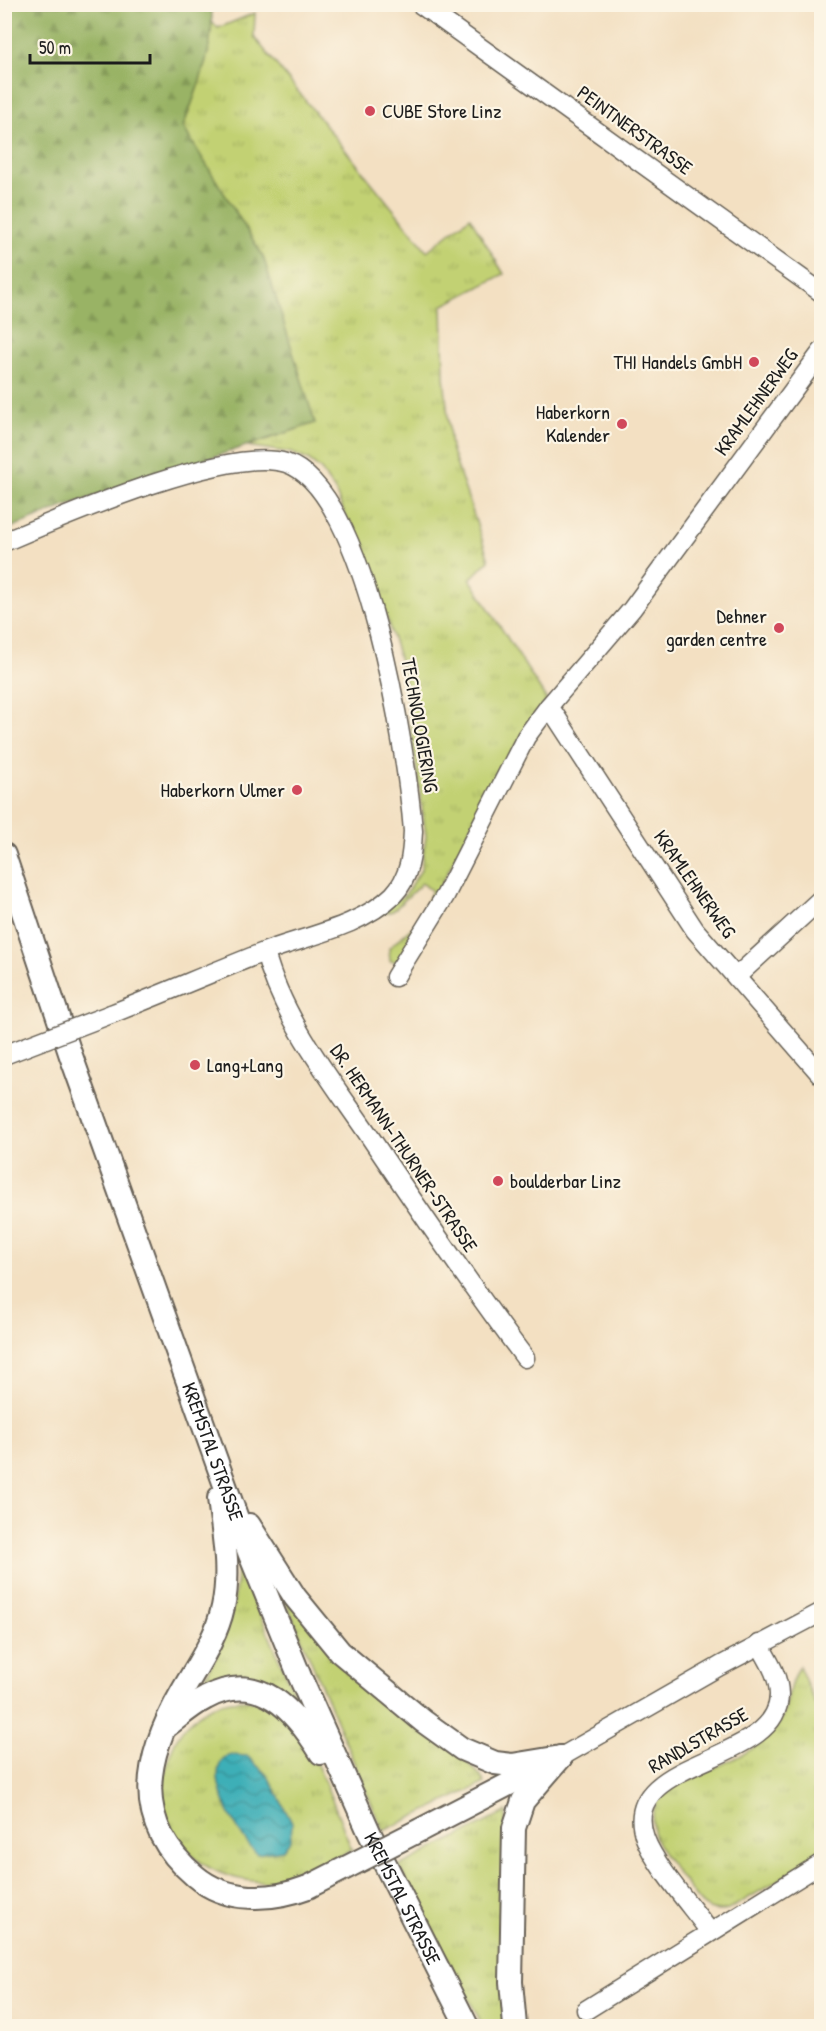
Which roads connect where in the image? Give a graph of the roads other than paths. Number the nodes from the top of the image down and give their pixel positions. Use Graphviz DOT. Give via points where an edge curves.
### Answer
graph roads {
  1 [pos="420,4"];
  2 [pos="822,293"];
  3 [pos="822,351"];
  4 [pos="4,542"];
  5 [pos="549,706"];
  6 [pos="4,855"];
  7 [pos="822,898"];
  8 [pos="265,952"];
  9 [pos="395,976"];
  10 [pos="736,977"];
  11 [pos="4,1056"];
  12 [pos="822,1076"];
  13 [pos="525,1358"];
  14 [pos="213,1459"];
  15 [pos="222,1482"];
  16 [pos="822,1612"];
  17 [pos="759,1644"];
  18 [pos="167,1726"];
  19 [pos="561,1757"];
  20 [pos="370,1834"];
  21 [pos="822,1863"];
  22 [pos="710,1932"];
  23 [pos="586,2010"];
  24 [pos="467,2026"];
  25 [pos="515,2026"];
  1 -- 2 [label="street, PEINTNERSTRASSE"];
  3 -- 5 [label="street, KRAMLEHNERWEG" via="632,609"];
  4 -- 8 [label="street, TECHNOLOGIERING" via="83,510 222,464 247,460 285,463 308,476 321,490 349,545 379,626 408,783 411,855 400,885 380,906 354,920"];
  5 -- 9 [label="street, KRAMLEHNERWEG" via="526,737 445,896"];
  5 -- 10 [label="street, KRAMLEHNERWEG" via="695,930"];
  6 -- 14 [label="main road, KREMSTAL STRASSE"];
  7 -- 10 [label="street"];
  8 -- 11 [label="street, TECHNOLOGIERING, bridge"];
  8 -- 13 [label="street, DR. HERMANN-THURNER-STRASSE" via="271,975 306,1042 477,1295"];
  10 -- 12 [label="street, KRAMLEHNERWEG"];
  14 -- 15 [label="main road, KREMSTAL STRASSE"];
  14 -- 18 [label="main road" via="226,1556 223,1606 206,1652"];
  15 -- 19 [label="main road" via="312,1620 381,1689 479,1759 512,1765"];
  15 -- 20 [label="main road, KREMSTAL STRASSE" via="300,1677"];
  16 -- 17 [label="street"];
  17 -- 19 [label="street"];
  17 -- 22 [label="street, RANDLSTRASSE" via="778,1682 778,1704 770,1723 658,1786 643,1811 645,1838"];
  18 -- 19 [label="main road, bridge" via="151,1761 149,1793 159,1830 169,1849 201,1880 239,1895 276,1897 308,1887"];
  18 -- 20 [label="main road" via="206,1697 222,1691 255,1690 272,1696 299,1720"];
  19 -- 25 [label="main road" via="523,1801 514,1828 511,1982"];
  20 -- 24 [label="main road, KREMSTAL STRASSE"];
  21 -- 22 [label="street"];
  22 -- 23 [label="street"];
}
